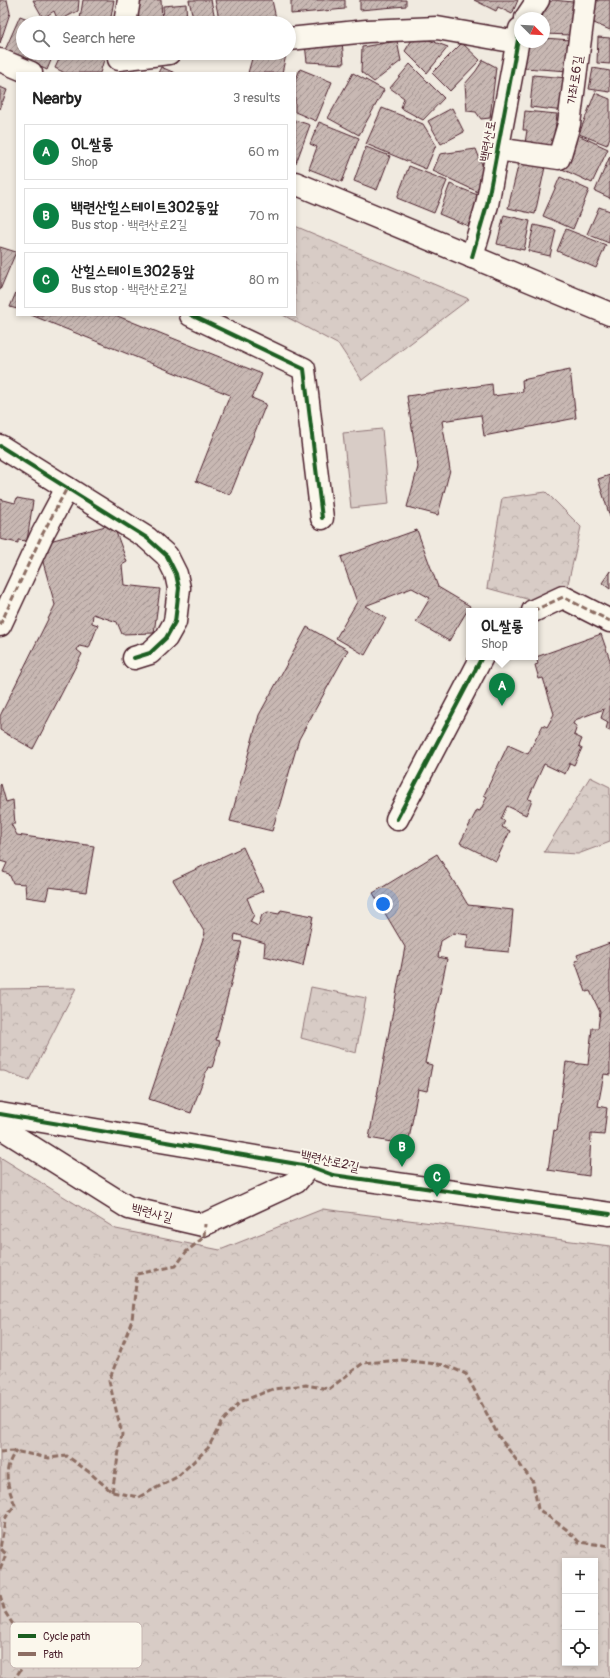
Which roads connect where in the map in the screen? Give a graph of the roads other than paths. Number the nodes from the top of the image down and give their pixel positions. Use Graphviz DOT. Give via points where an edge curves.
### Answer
graph roads {
  1 [pos="129,0"];
  2 [pos="538,0"];
  3 [pos="585,0"];
  4 [pos="530,12"];
  5 [pos="126,16"];
  6 [pos="514,36"];
  7 [pos="296,39"];
  8 [pos="517,48"];
  9 [pos="0,60"];
  10 [pos="130,60"];
  11 [pos="119,62"];
  12 [pos="29,72"];
  13 [pos="497,149"];
  14 [pos="296,183"];
  15 [pos="472,257"];
  16 [pos="610,313"];
  17 [pos="193,316"];
  18 [pos="0,446"];
  19 [pos="67,488"];
  20 [pos="322,518"];
  21 [pos="538,609"];
  22 [pos="610,621"];
  23 [pos="0,625"];
  24 [pos="134,658"];
  25 [pos="480,660"];
  26 [pos="397,820"];
  27 [pos="0,1114"];
  28 [pos="0,1128"];
  29 [pos="309,1166"];
  30 [pos="610,1214"];
  1 -- 5 [label="street"];
  2 -- 4 [label="street"];
  3 -- 13 [label="street, 가좌로6길" via="569,124 559,158"];
  6 -- 7 [label="street, 백련산로" via="437,28 367,31"];
  8 -- 13 [label="street, 백련산로"];
  9 -- 12 [label="street"];
  10 -- 11 [label="street"];
  13 -- 15 [label="street, 백련산로" via="487,205"];
  14 -- 15 [label="street"];
  15 -- 16 [label="street"];
  17 -- 20 [label="street" via="304,369"];
  18 -- 19 [label="street"];
  19 -- 23 [label="street"];
  19 -- 24 [label="street" via="147,538 167,556 176,574 179,588 175,622 166,638 150,653"];
  21 -- 22 [label="street" via="563,597"];
  25 -- 26 [label="street"];
  27 -- 29 [label="street, 백련산로2길"];
  28 -- 29 [label="street, 백련사길" via="129,1208 203,1226 296,1182"];
  29 -- 30 [label="street, 백련산로2길" via="332,1175"];
}
